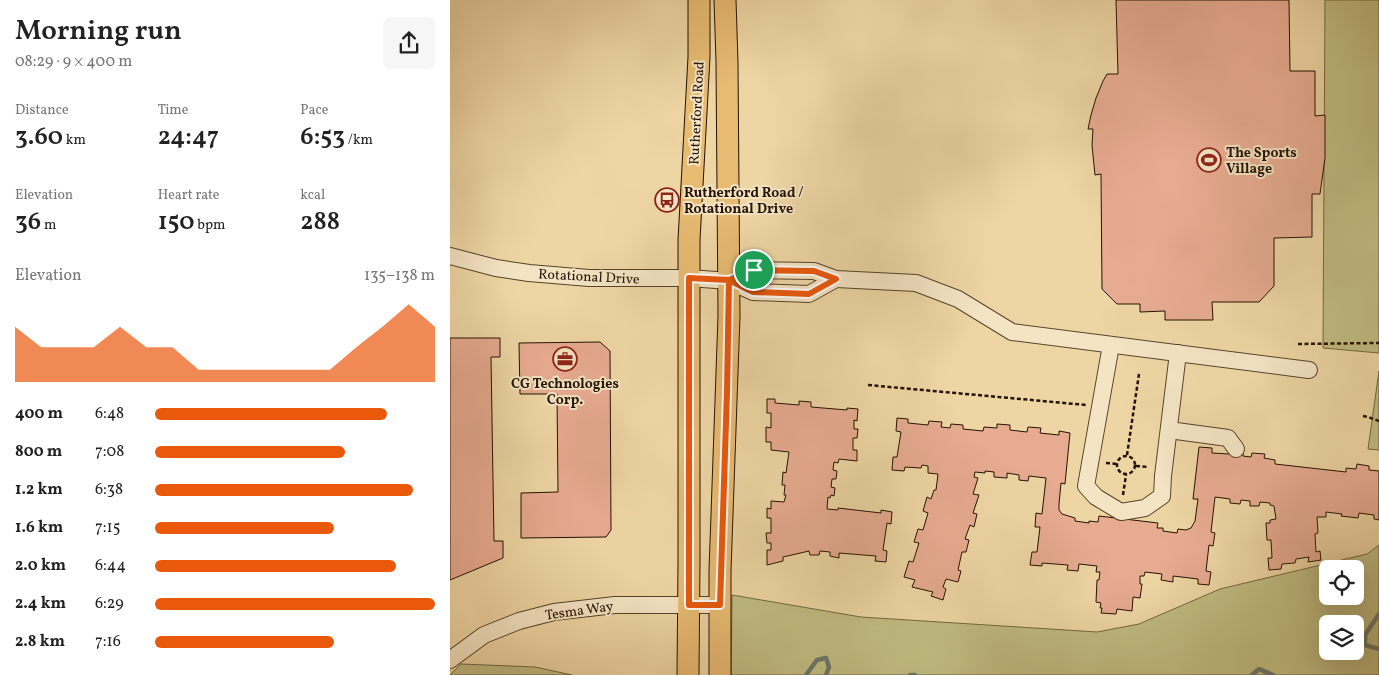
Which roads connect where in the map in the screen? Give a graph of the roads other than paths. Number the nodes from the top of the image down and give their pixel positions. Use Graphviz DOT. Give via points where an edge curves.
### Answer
graph roads {
  1 [pos="699,0"];
  2 [pos="724,0"];
  3 [pos="450,256"];
  4 [pos="689,278"];
  5 [pos="836,279"];
  6 [pos="729,280"];
  7 [pos="1111,345"];
  8 [pos="1178,353"];
  9 [pos="1310,370"];
  10 [pos="1169,430"];
  11 [pos="1236,449"];
  12 [pos="689,605"];
  13 [pos="720,605"];
  14 [pos="450,660"];
  15 [pos="688,675"];
  16 [pos="720,675"];
  1 -- 4 [label="main road, Rutherford Road"];
  2 -- 6 [label="main road, Rutherford Road"];
  3 -- 4 [label="street, Rotational Drive" via="529,273 589,278"];
  4 -- 6 [label="street, Rotational Drive"];
  4 -- 12 [label="main road, Rutherford Road"];
  5 -- 6 [label="street" via="814,271 754,270"];
  5 -- 6 [label="street" via="809,294 753,292"];
  5 -- 7 [label="street" via="916,283 958,298 1012,332"];
  6 -- 13 [label="main road, Rutherford Road"];
  7 -- 8 [label="street"];
  7 -- 10 [label="street" via="1086,486 1096,497 1121,512 1145,508 1162,496"];
  8 -- 9 [label="street"];
  8 -- 10 [label="street"];
  10 -- 11 [label="street" via="1228,438"];
  12 -- 13 [label="street, Tesma Way"];
  12 -- 14 [label="street, Tesma Way" via="614,605 554,612 484,635"];
  12 -- 15 [label="main road, Rutherford Road"];
  13 -- 16 [label="main road, Rutherford Road"];
}
